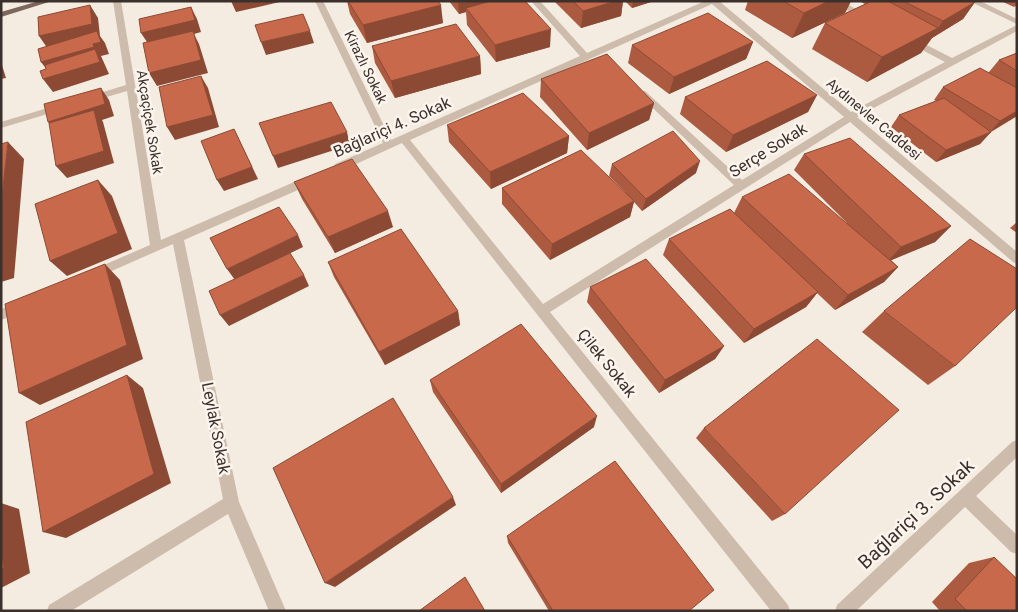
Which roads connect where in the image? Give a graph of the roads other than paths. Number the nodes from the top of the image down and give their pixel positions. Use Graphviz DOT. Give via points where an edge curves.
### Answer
graph roads {
  1 [pos="48,1"];
  2 [pos="117,1"];
  3 [pos="318,1"];
  4 [pos="535,1"];
  5 [pos="713,1"];
  6 [pos="835,1"];
  7 [pos="972,1"];
  8 [pos="1,15"];
  9 [pos="1017,22"];
  10 [pos="876,23"];
  11 [pos="1017,26"];
  12 [pos="902,36"];
  13 [pos="586,57"];
  14 [pos="952,62"];
  15 [pos="633,85"];
  16 [pos="130,87"];
  17 [pos="850,117"];
  18 [pos="1,125"];
  19 [pos="404,138"];
  20 [pos="389,144"];
  21 [pos="741,185"];
  22 [pos="178,238"];
  23 [pos="156,247"];
  24 [pos="1017,259"];
  25 [pos="83,279"];
  26 [pos="29,303"];
  27 [pos="542,311"];
  28 [pos="1,315"];
  29 [pos="1017,447"];
  30 [pos="965,496"];
  31 [pos="231,503"];
  32 [pos="1017,546"];
  33 [pos="55,611"];
  34 [pos="278,611"];
  35 [pos="782,611"];
  36 [pos="843,611"];
  1 -- 8 [label="main road"];
  2 -- 16 [label="street, Akçaçiçek Sokak"];
  3 -- 20 [label="street, Kirazlı Sokak"];
  4 -- 13 [label="street"];
  5 -- 13 [label="street, Bağlariçi 4. Sokak" via="601,55"];
  5 -- 17 [label="street, Aydınevler Caddesi"];
  6 -- 10 [label="street"];
  7 -- 9 [label="street"];
  11 -- 14 [label="street, Serçe Sokak"];
  12 -- 14 [label="street"];
  13 -- 19 [label="street, Bağlariçi 4. Sokak"];
  14 -- 17 [label="street, Serçe Sokak"];
  15 -- 21 [label="street"];
  16 -- 18 [label="street"];
  16 -- 23 [label="street, Akçaçiçek Sokak"];
  17 -- 21 [label="street, Serçe Sokak"];
  17 -- 24 [label="street, Aydınevler Caddesi"];
  19 -- 20 [label="street, Bağlariçi 4. Sokak"];
  19 -- 27 [label="street, Çilek Sokak"];
  20 -- 22 [label="street, Bağlariçi 4. Sokak"];
  21 -- 27 [label="street, Serçe Sokak"];
  22 -- 23 [label="street, Bağlariçi 4. Sokak"];
  22 -- 31 [label="street, Leylak Sokak"];
  23 -- 25 [label="street, Bağlariçi 4. Sokak"];
  26 -- 28 [label="street"];
  27 -- 35 [label="street, Çilek Sokak"];
  29 -- 30 [label="street, Bağlariçi 3. Sokak"];
  30 -- 32 [label="street"];
  30 -- 36 [label="street, Bağlariçi 3. Sokak"];
  31 -- 33 [label="street"];
  31 -- 34 [label="street, Leylak Sokak"];
}
